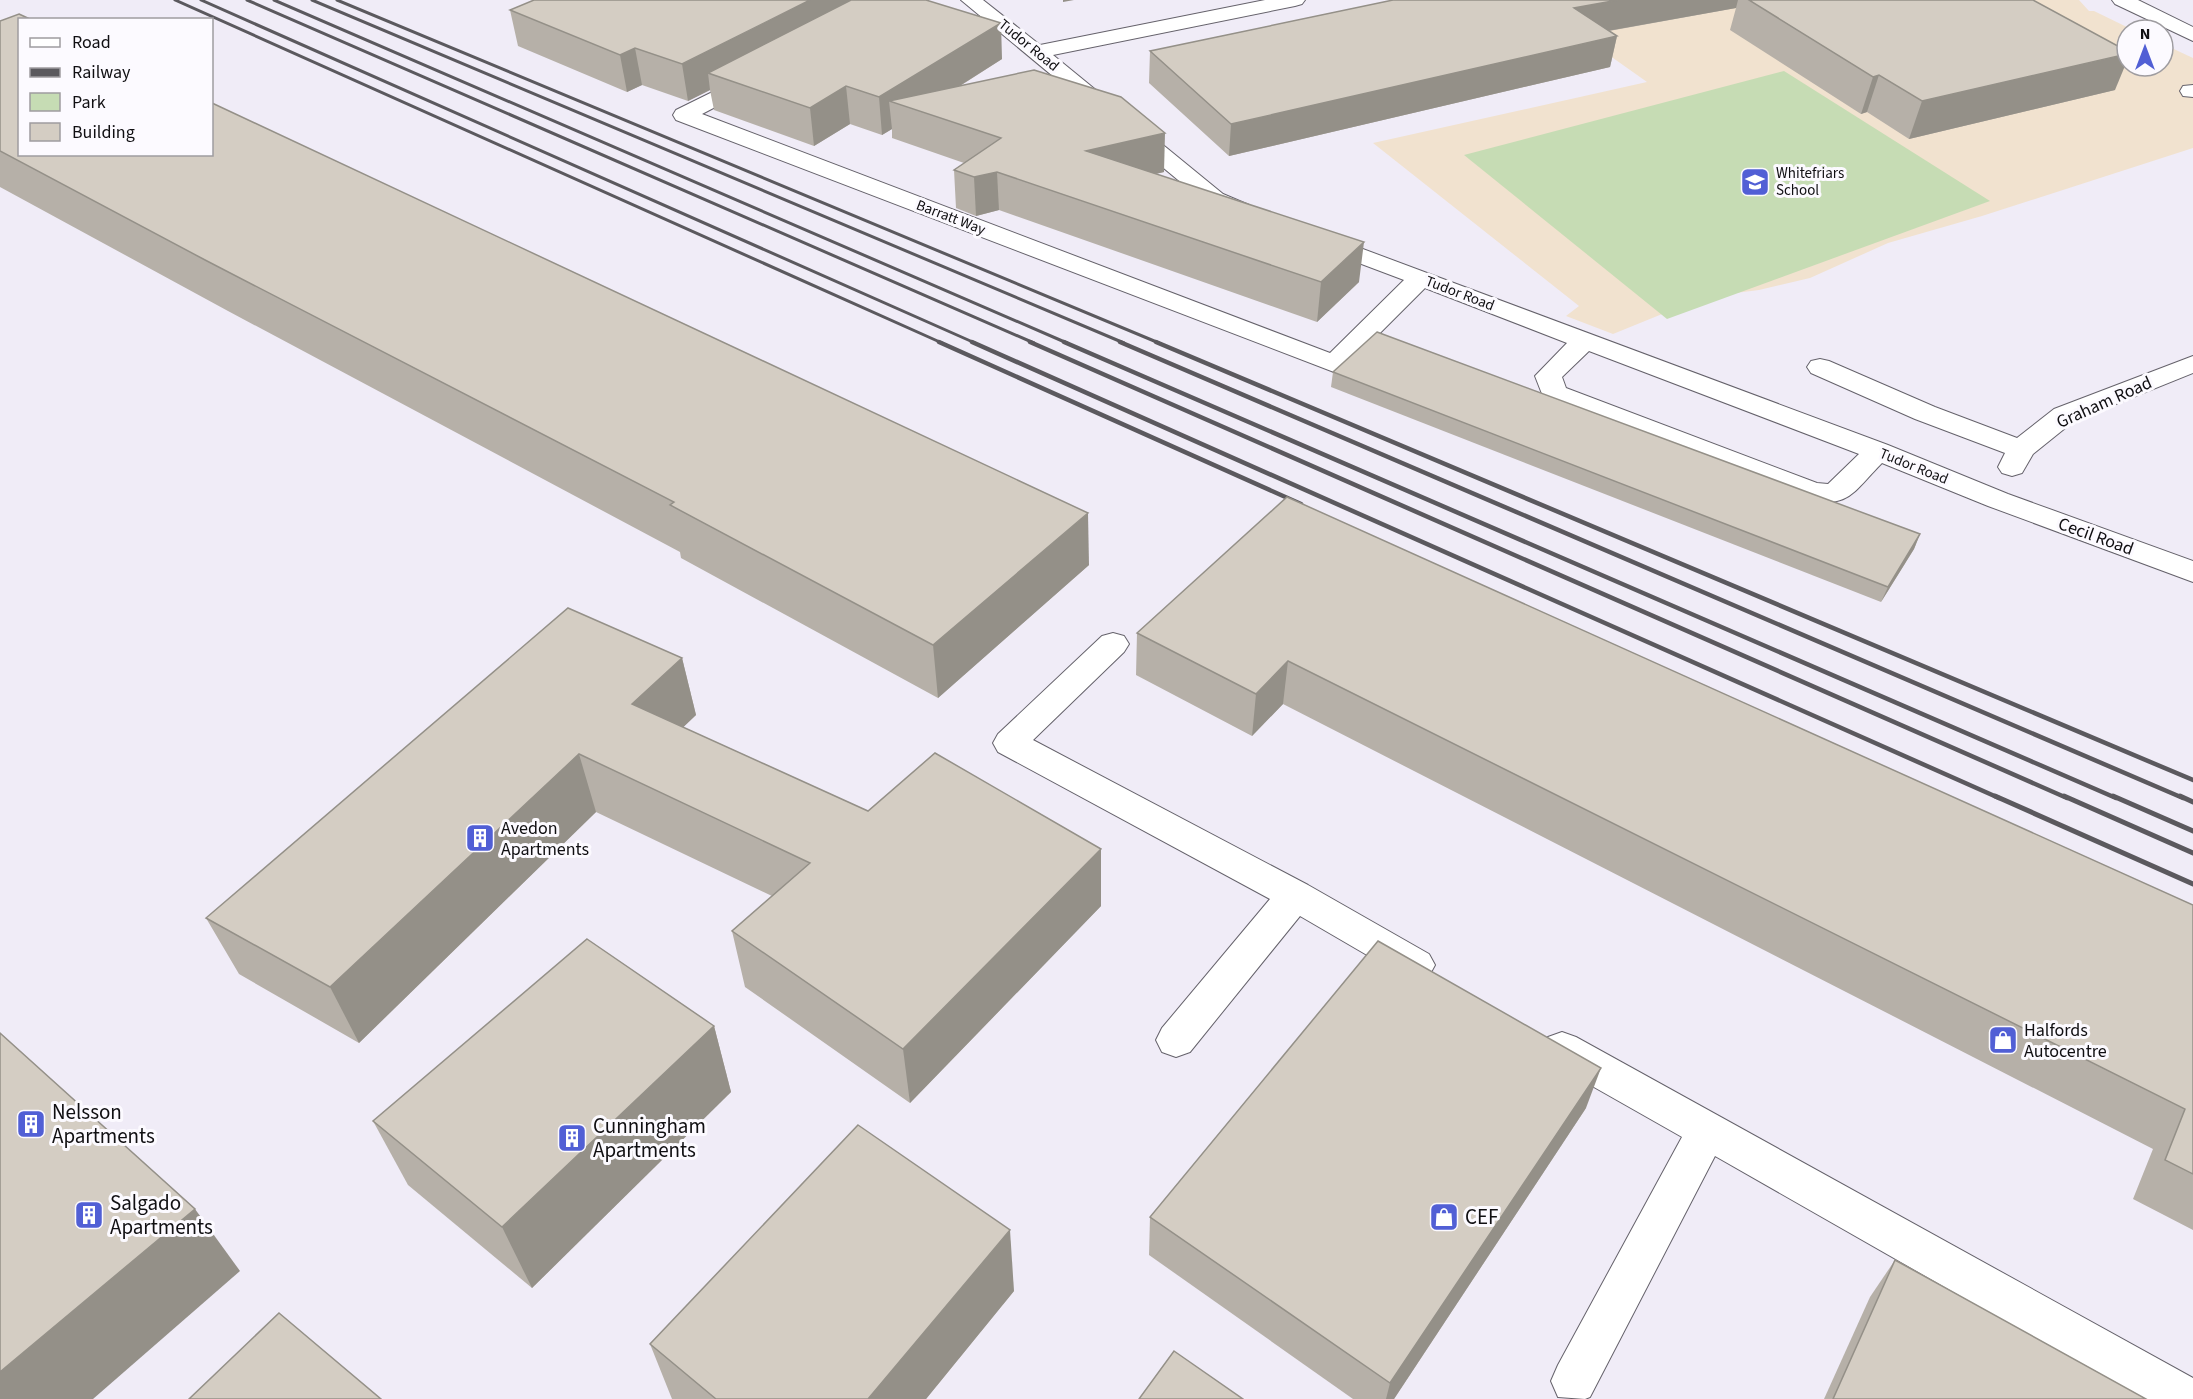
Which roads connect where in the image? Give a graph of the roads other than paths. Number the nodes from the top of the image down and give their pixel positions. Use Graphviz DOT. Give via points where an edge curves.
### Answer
graph roads {
  1 [pos="972,0"];
  2 [pos="1295,0"];
  3 [pos="2122,0"];
  4 [pos="2193,35"];
  5 [pos="1037,52"];
  6 [pos="775,66"];
  7 [pos="1258,216"];
  8 [pos="1301,233"];
  9 [pos="1420,279"];
  10 [pos="1585,340"];
  11 [pos="2193,364"];
  12 [pos="1820,367"];
  13 [pos="1878,452"];
  14 [pos="1998,500"];
  15 [pos="2193,572"];
  16 [pos="1113,644"];
  17 [pos="1295,895"];
  18 [pos="1449,984"];
  19 [pos="1531,1031"];
  20 [pos="1176,1040"];
  21 [pos="1706,1132"];
  22 [pos="1574,1381"];
  23 [pos="2186,1399"];
  1 -- 5 [label="street, Tudor Road"];
  2 -- 5 [label="street"];
  3 -- 4 [label="street"];
  5 -- 7 [label="street, Tudor Road" via="1215,200"];
  6 -- 9 [label="street, Barratt Way" via="684,115 1334,364"];
  8 -- 9 [label="street, Tudor Road"];
  9 -- 10 [label="street, Tudor Road"];
  10 -- 13 [label="street, Tudor Road"];
  10 -- 13 [label="street" via="1548,376 1554,393 1813,492 1835,494"];
  11 -- 12 [label="street, Graham Road" via="2064,415 2016,459 1969,431"];
  13 -- 14 [label="street, Tudor Road"];
  14 -- 15 [label="street, Cecil Road"];
  16 -- 17 [label="street" via="1010,743"];
  17 -- 18 [label="street"];
  17 -- 20 [label="street"];
  19 -- 21 [label="street"];
  21 -- 22 [label="street"];
  21 -- 23 [label="street"];
}
